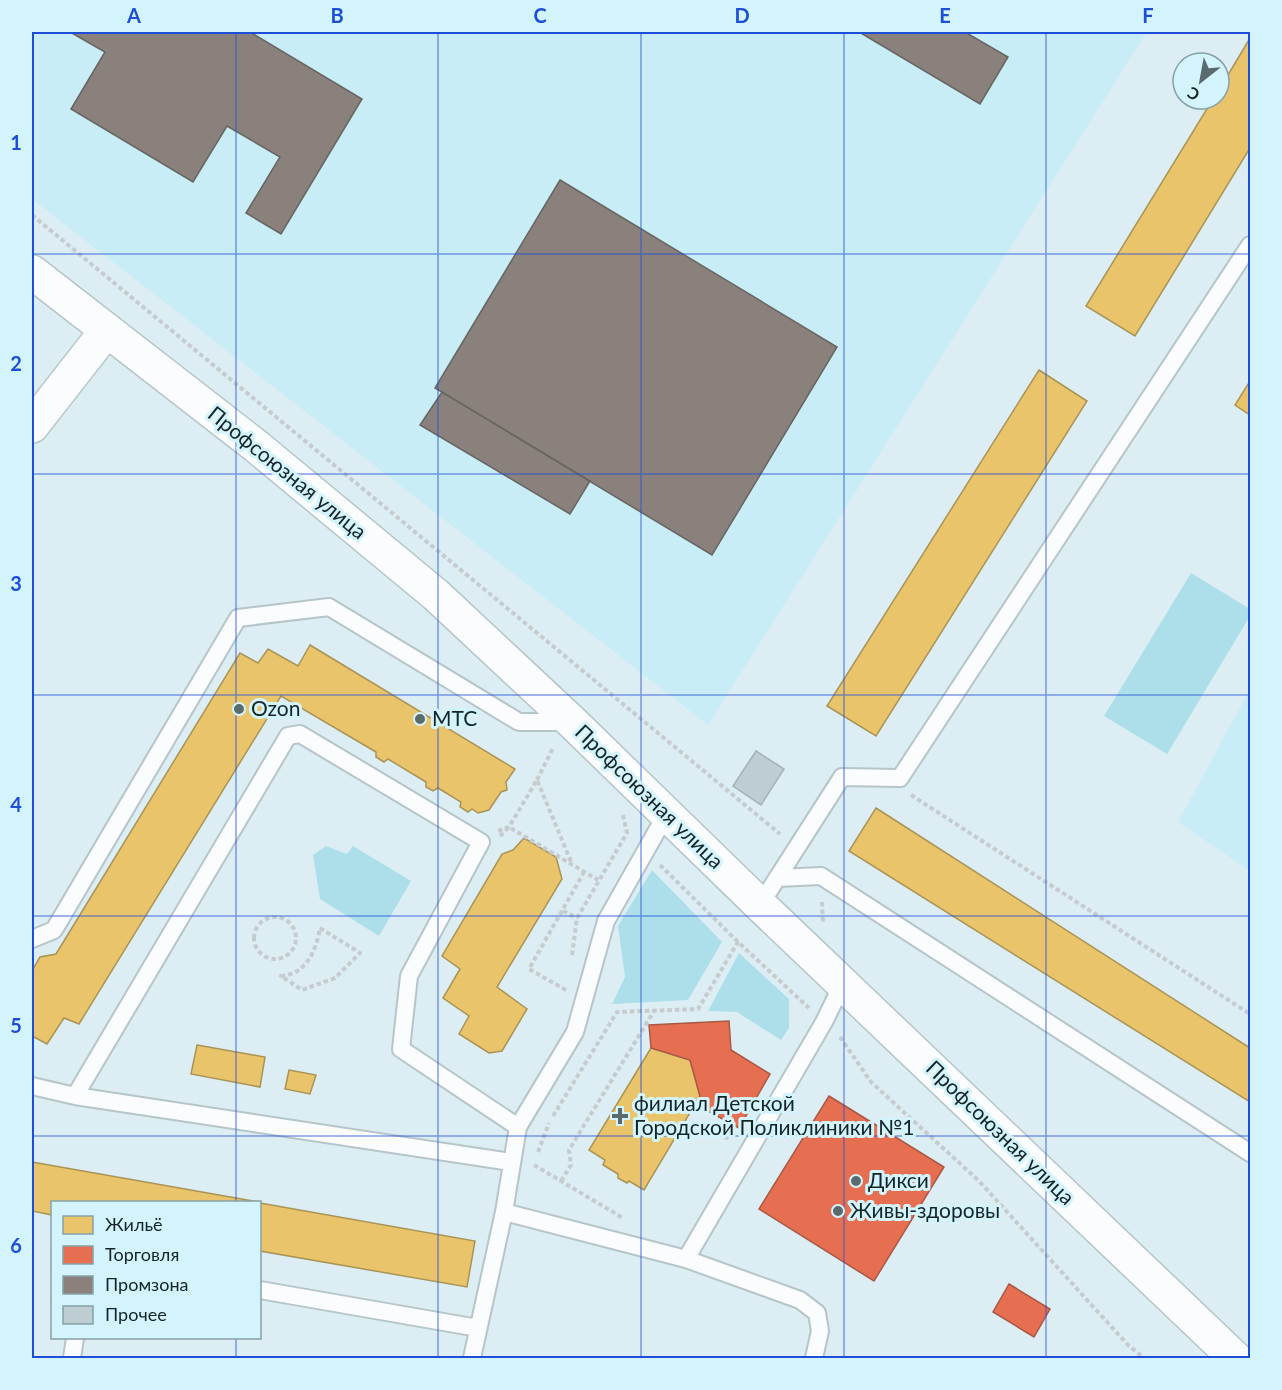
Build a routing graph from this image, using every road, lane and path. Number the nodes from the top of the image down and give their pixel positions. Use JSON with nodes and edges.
{"nodes":[{"id":1,"x":32,"y":215,"type":"edge"},
{"id":2,"x":1251,"y":245,"type":"edge"},
{"id":3,"x":32,"y":272,"type":"edge"},
{"id":4,"x":107,"y":330,"type":"junction"},
{"id":5,"x":32,"y":426,"type":"edge"},
{"id":6,"x":572,"y":722,"type":"junction"},
{"id":7,"x":553,"y":748,"type":"dead end"},
{"id":8,"x":900,"y":778,"type":"junction"},
{"id":9,"x":537,"y":780,"type":"junction"},
{"id":10,"x":667,"y":813,"type":"junction"},
{"id":11,"x":509,"y":827,"type":"junction"},
{"id":12,"x":627,"y":833,"type":"dead end"},
{"id":13,"x":488,"y":834,"type":"dead end"},
{"id":14,"x":492,"y":843,"type":"dead end"},
{"id":15,"x":796,"y":848,"type":"junction"},
{"id":16,"x":645,"y":851,"type":"junction"},
{"id":17,"x":572,"y":864,"type":"junction"},
{"id":18,"x":585,"y":872,"type":"junction"},
{"id":19,"x":821,"y":876,"type":"junction"},
{"id":20,"x":777,"y":878,"type":"junction"},
{"id":21,"x":598,"y":880,"type":"dead end"},
{"id":22,"x":760,"y":905,"type":"junction"},
{"id":23,"x":563,"y":910,"type":"junction"},
{"id":24,"x":320,"y":928,"type":"joint"},
{"id":25,"x":824,"y":932,"type":"dead end"},
{"id":26,"x":255,"y":936,"type":"joint"},
{"id":27,"x":32,"y":939,"type":"edge"},
{"id":28,"x":738,"y":942,"type":"junction"},
{"id":29,"x":571,"y":960,"type":"dead end"},
{"id":30,"x":568,"y":980,"type":"dead end"},
{"id":31,"x":843,"y":983,"type":"junction"},
{"id":32,"x":654,"y":1010,"type":"junction"},
{"id":33,"x":1251,"y":1014,"type":"edge"},
{"id":34,"x":824,"y":1022,"type":"junction"},
{"id":35,"x":32,"y":1086,"type":"edge"},
{"id":36,"x":75,"y":1096,"type":"junction"},
{"id":37,"x":518,"y":1127,"type":"junction"},
{"id":38,"x":712,"y":1128,"type":"dead end"},
{"id":39,"x":732,"y":1141,"type":"dead end"},
{"id":40,"x":1251,"y":1154,"type":"edge"},
{"id":41,"x":511,"y":1162,"type":"junction"},
{"id":42,"x":561,"y":1181,"type":"junction"},
{"id":43,"x":504,"y":1212,"type":"junction"},
{"id":44,"x":627,"y":1221,"type":"dead end"},
{"id":45,"x":686,"y":1259,"type":"junction"},
{"id":46,"x":261,"y":1290,"type":"edge"},
{"id":47,"x":478,"y":1328,"type":"junction"},
{"id":48,"x":75,"y":1339,"type":"edge"},
{"id":49,"x":72,"y":1359,"type":"edge"},
{"id":50,"x":472,"y":1359,"type":"edge"},
{"id":51,"x":814,"y":1359,"type":"edge"},
{"id":52,"x":1144,"y":1359,"type":"edge"},
{"id":53,"x":1235,"y":1359,"type":"edge"}],
"edges":[{"from":1,"to":15,"type":"path"},
{"from":2,"to":8,"type":"lane"},
{"from":3,"to":4,"type":"main road","name":"Профсоюзная улица"},
{"from":4,"to":5,"type":"main road"},
{"from":4,"to":6,"type":"main road","name":"Профсоюзная улица"},
{"from":6,"to":10,"type":"main road","name":"Профсоюзная улица"},
{"from":6,"to":27,"type":"lane"},
{"from":7,"to":9,"type":"path"},
{"from":8,"to":15,"type":"lane"},
{"from":8,"to":33,"type":"path"},
{"from":9,"to":11,"type":"path"},
{"from":9,"to":17,"type":"path"},
{"from":10,"to":16,"type":"lane"},
{"from":10,"to":22,"type":"main road","name":"Профсоюзная улица"},
{"from":11,"to":13,"type":"path"},
{"from":11,"to":14,"type":"path"},
{"from":11,"to":17,"type":"path"},
{"from":12,"to":16,"type":"path"},
{"from":15,"to":20,"type":"lane"},
{"from":16,"to":28,"type":"path"},
{"from":16,"to":37,"type":"lane"},
{"from":17,"to":18,"type":"path"},
{"from":18,"to":21,"type":"path"},
{"from":18,"to":23,"type":"path"},
{"from":19,"to":20,"type":"lane"},
{"from":19,"to":25,"type":"path"},
{"from":19,"to":40,"type":"lane"},
{"from":20,"to":22,"type":"lane"},
{"from":22,"to":31,"type":"main road","name":"Профсоюзная улица"},
{"from":23,"to":29,"type":"path"},
{"from":23,"to":30,"type":"path"},
{"from":24,"to":24,"type":"path"},
{"from":26,"to":26,"type":"path"},
{"from":28,"to":32,"type":"path"},
{"from":28,"to":34,"type":"path"},
{"from":31,"to":34,"type":"lane"},
{"from":31,"to":53,"type":"main road","name":"Профсоюзная улица"},
{"from":32,"to":42,"type":"path"},
{"from":32,"to":42,"type":"path"},
{"from":34,"to":45,"type":"lane"},
{"from":34,"to":52,"type":"path"},
{"from":35,"to":36,"type":"lane"},
{"from":36,"to":37,"type":"lane"},
{"from":36,"to":41,"type":"lane"},
{"from":37,"to":41,"type":"lane"},
{"from":38,"to":39,"type":"path"},
{"from":41,"to":43,"type":"lane"},
{"from":42,"to":44,"type":"path"},
{"from":43,"to":45,"type":"lane"},
{"from":43,"to":47,"type":"lane"},
{"from":45,"to":51,"type":"lane"},
{"from":46,"to":47,"type":"lane"},
{"from":47,"to":50,"type":"lane"},
{"from":48,"to":49,"type":"lane"}]}
